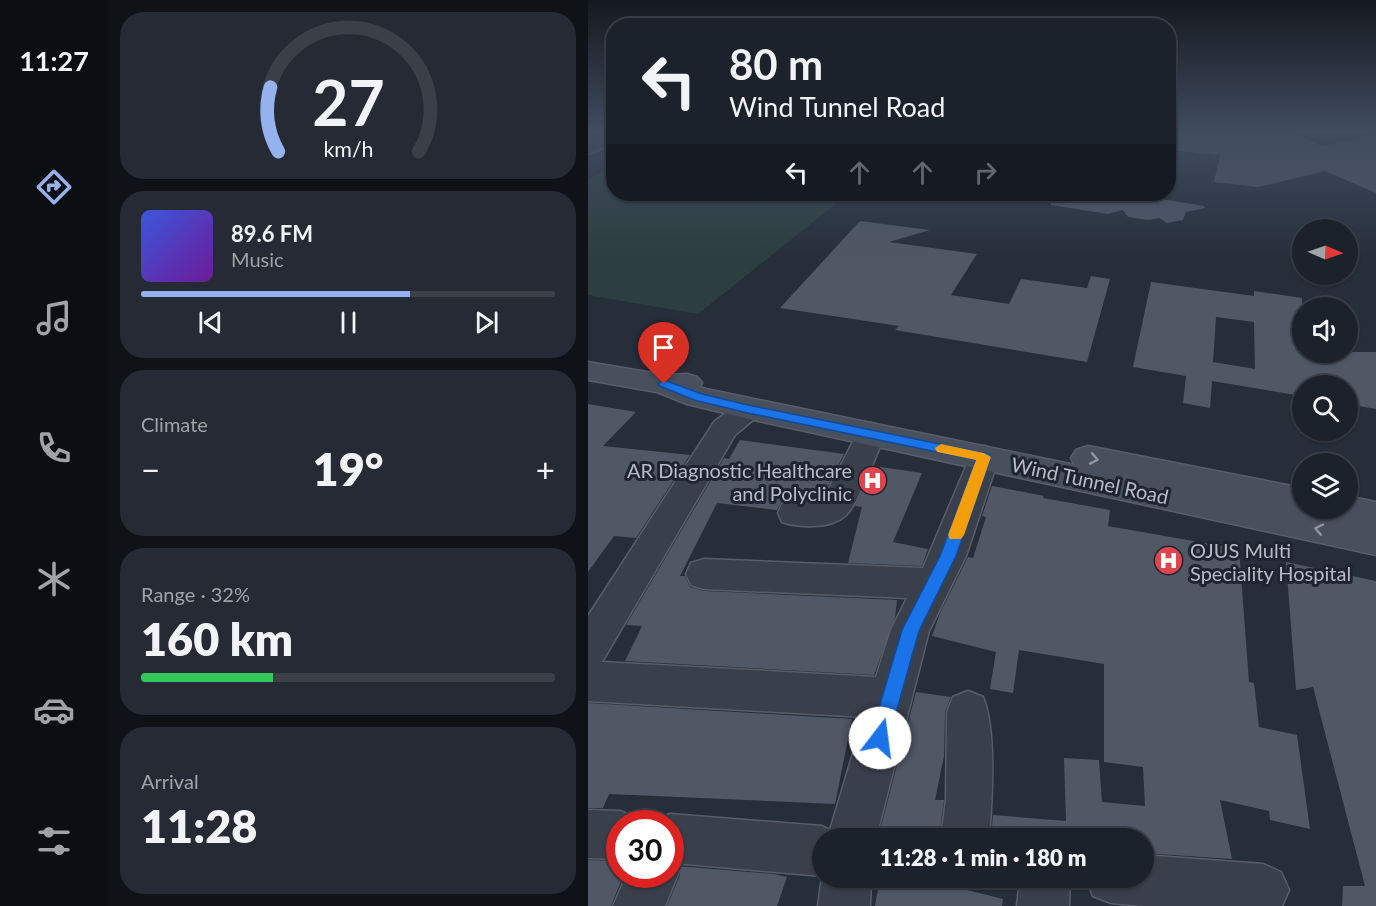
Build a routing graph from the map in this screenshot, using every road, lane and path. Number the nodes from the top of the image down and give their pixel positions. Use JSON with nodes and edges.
{"nodes":[{"id":1,"x":588,"y":371,"type":"edge"},
{"id":2,"x":664,"y":384,"type":"junction"},
{"id":3,"x":748,"y":409,"type":"junction"},
{"id":4,"x":871,"y":433,"type":"junction"},
{"id":5,"x":984,"y":457,"type":"junction"},
{"id":6,"x":1292,"y":499,"type":"edge"},
{"id":7,"x":1358,"y":512,"type":"edge"},
{"id":8,"x":794,"y":513,"type":"dead end"},
{"id":9,"x":1376,"y":516,"type":"edge"},
{"id":10,"x":1376,"y":540,"type":"edge"},
{"id":11,"x":704,"y":574,"type":"dead end"},
{"id":12,"x":932,"y":584,"type":"junction"},
{"id":13,"x":588,"y":650,"type":"edge"},
{"id":14,"x":588,"y":681,"type":"edge"},
{"id":15,"x":890,"y":698,"type":"junction"},
{"id":16,"x":968,"y":712,"type":"dead end"},
{"id":17,"x":855,"y":828,"type":"edge"},
{"id":18,"x":966,"y":828,"type":"edge"},
{"id":19,"x":588,"y":834,"type":"edge"},
{"id":20,"x":606,"y":835,"type":"edge"},
{"id":21,"x":684,"y":839,"type":"edge"},
{"id":22,"x":812,"y":850,"type":"edge"},
{"id":23,"x":1154,"y":881,"type":"edge"},
{"id":24,"x":647,"y":888,"type":"edge"},
{"id":25,"x":845,"y":888,"type":"edge"},
{"id":26,"x":1044,"y":888,"type":"edge"},
{"id":27,"x":1263,"y":890,"type":"dead end"},
{"id":28,"x":639,"y":906,"type":"edge"},
{"id":29,"x":844,"y":906,"type":"edge"},
{"id":30,"x":1043,"y":906,"type":"edge"}],
"edges":[{"from":1,"to":2,"type":"street","name":"Wind Tunnel Road"},
{"from":2,"to":3,"type":"street","name":"Wind Tunnel Road"},
{"from":2,"to":6,"type":"street","name":"Wind Tunnel Road","one_way":true},
{"from":3,"to":4,"type":"street","name":"Wind Tunnel Road"},
{"from":3,"to":13,"type":"street"},
{"from":4,"to":5,"type":"street","name":"Wind Tunnel Road"},
{"from":4,"to":8,"type":"street"},
{"from":10,"to":5,"type":"street","name":"Wind Tunnel Road","one_way":true},
{"from":5,"to":12,"type":"street"},
{"from":7,"to":9,"type":"street"},
{"from":11,"to":12,"type":"street"},
{"from":12,"to":15,"type":"street"},
{"from":14,"to":15,"type":"street"},
{"from":15,"to":17,"type":"street"},
{"from":16,"to":18,"type":"street"},
{"from":19,"to":20,"type":"street"},
{"from":21,"to":22,"type":"street"},
{"from":23,"to":27,"type":"street"},
{"from":24,"to":28,"type":"street"},
{"from":25,"to":29,"type":"street"},
{"from":26,"to":30,"type":"street"}]}
